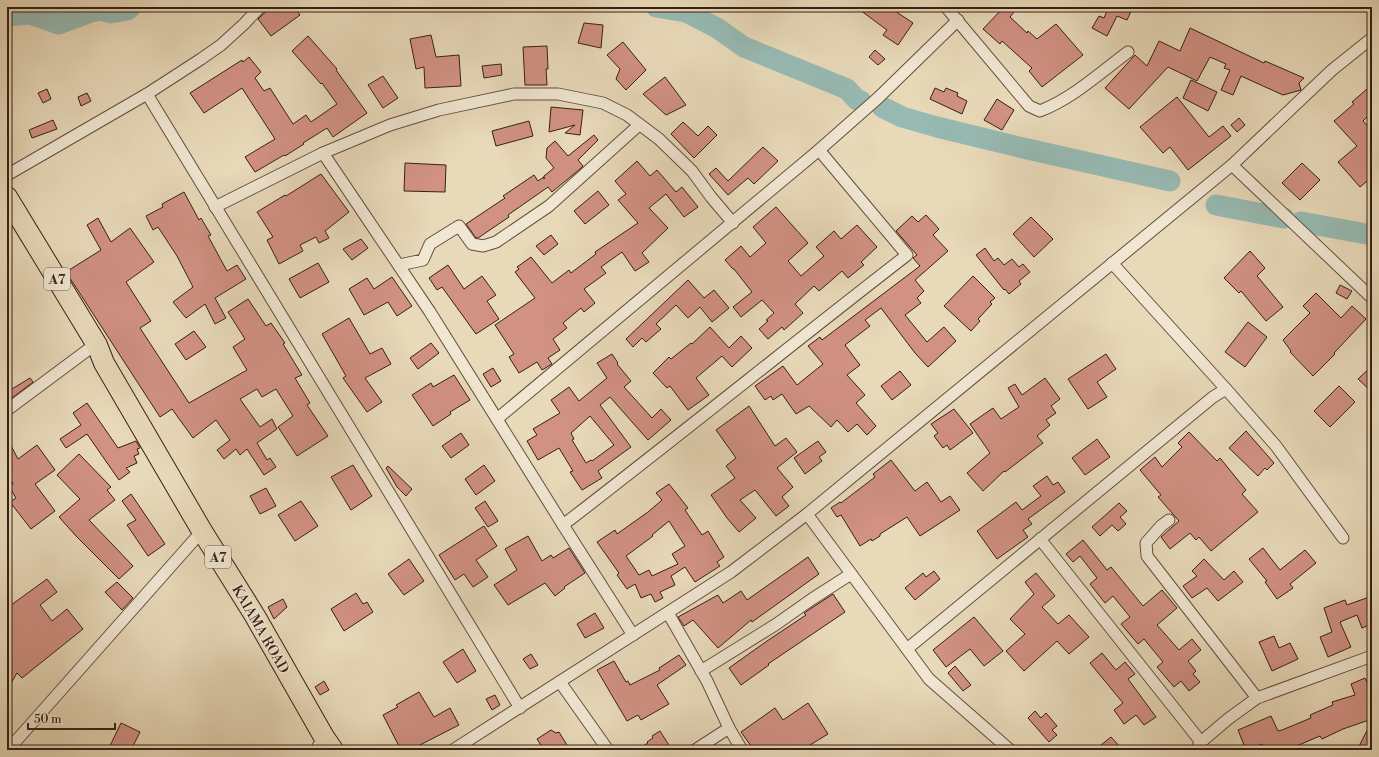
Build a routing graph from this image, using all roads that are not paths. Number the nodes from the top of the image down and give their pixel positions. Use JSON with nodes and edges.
{"nodes":[{"id":1,"x":260,"y":7,"type":"edge"},
{"id":2,"x":946,"y":7,"type":"edge"},
{"id":3,"x":958,"y":20,"type":"junction"},
{"id":4,"x":1372,"y":38,"type":"edge"},
{"id":5,"x":1128,"y":52,"type":"dead end"},
{"id":6,"x":147,"y":94,"type":"junction"},
{"id":7,"x":639,"y":124,"type":"junction"},
{"id":8,"x":819,"y":150,"type":"junction"},
{"id":9,"x":323,"y":153,"type":"junction"},
{"id":10,"x":1232,"y":165,"type":"junction"},
{"id":11,"x":7,"y":175,"type":"edge"},
{"id":12,"x":7,"y":197,"type":"edge"},
{"id":13,"x":215,"y":207,"type":"junction"},
{"id":14,"x":7,"y":215,"type":"edge"},
{"id":15,"x":733,"y":223,"type":"junction"},
{"id":16,"x":1112,"y":263,"type":"junction"},
{"id":17,"x":399,"y":265,"type":"junction"},
{"id":18,"x":1372,"y":298,"type":"edge"},
{"id":19,"x":89,"y":349,"type":"junction"},
{"id":20,"x":104,"y":363,"type":"junction"},
{"id":21,"x":1226,"y":388,"type":"junction"},
{"id":22,"x":7,"y":410,"type":"edge"},
{"id":23,"x":497,"y":419,"type":"junction"},
{"id":24,"x":807,"y":514,"type":"junction"},
{"id":25,"x":1169,"y":520,"type":"dead end"},
{"id":26,"x":563,"y":525,"type":"junction"},
{"id":27,"x":202,"y":531,"type":"junction"},
{"id":28,"x":1343,"y":538,"type":"dead end"},
{"id":29,"x":1040,"y":539,"type":"junction"},
{"id":30,"x":851,"y":574,"type":"junction"},
{"id":31,"x":668,"y":613,"type":"junction"},
{"id":32,"x":633,"y":635,"type":"junction"},
{"id":33,"x":907,"y":649,"type":"junction"},
{"id":34,"x":1372,"y":656,"type":"edge"},
{"id":35,"x":702,"y":671,"type":"junction"},
{"id":36,"x":560,"y":682,"type":"junction"},
{"id":37,"x":1257,"y":698,"type":"junction"},
{"id":38,"x":520,"y":708,"type":"junction"},
{"id":39,"x":729,"y":728,"type":"junction"},
{"id":40,"x":324,"y":746,"type":"edge"},
{"id":41,"x":1198,"y":746,"type":"edge"},
{"id":42,"x":8,"y":750,"type":"edge"},
{"id":43,"x":453,"y":750,"type":"edge"},
{"id":44,"x":608,"y":750,"type":"edge"},
{"id":45,"x":694,"y":750,"type":"edge"},
{"id":46,"x":742,"y":750,"type":"edge"},
{"id":47,"x":1010,"y":750,"type":"edge"}],
"edges":[{"from":1,"to":6,"type":"street"},
{"from":2,"to":3,"type":"street"},
{"from":3,"to":5,"type":"street"},
{"from":3,"to":8,"type":"street"},
{"from":4,"to":10,"type":"street"},
{"from":6,"to":11,"type":"street"},
{"from":6,"to":13,"type":"street"},
{"from":7,"to":9,"type":"street"},
{"from":7,"to":15,"type":"street"},
{"from":7,"to":17,"type":"street"},
{"from":8,"to":15,"type":"street"},
{"from":8,"to":26,"type":"street"},
{"from":9,"to":13,"type":"street"},
{"from":9,"to":17,"type":"street"},
{"from":10,"to":16,"type":"street"},
{"from":10,"to":18,"type":"street"},
{"from":12,"to":20,"type":"highway","name":"KAIAMA ROAD","number":"A7"},
{"from":13,"to":38,"type":"street"},
{"from":14,"to":19,"type":"highway","name":"KAIAMA ROAD","number":"A7"},
{"from":15,"to":23,"type":"street"},
{"from":16,"to":21,"type":"street"},
{"from":16,"to":24,"type":"street"},
{"from":17,"to":23,"type":"street"},
{"from":19,"to":20,"type":"highway","name":"KAIAMA ROAD","number":"A7"},
{"from":19,"to":22,"type":"street"},
{"from":20,"to":27,"type":"highway","name":"KAIAMA ROAD","number":"A7"},
{"from":21,"to":28,"type":"street"},
{"from":21,"to":29,"type":"street"},
{"from":23,"to":26,"type":"street"},
{"from":24,"to":30,"type":"street"},
{"from":24,"to":31,"type":"street"},
{"from":25,"to":37,"type":"street"},
{"from":26,"to":32,"type":"street"},
{"from":27,"to":40,"type":"highway","name":"KAIAMA ROAD","number":"A7"},
{"from":27,"to":42,"type":"street"},
{"from":29,"to":33,"type":"street"},
{"from":29,"to":41,"type":"street"},
{"from":30,"to":33,"type":"street"},
{"from":30,"to":35,"type":"street"},
{"from":31,"to":32,"type":"street"},
{"from":31,"to":35,"type":"street"},
{"from":32,"to":36,"type":"street"},
{"from":33,"to":47,"type":"street"},
{"from":34,"to":37,"type":"street"},
{"from":35,"to":39,"type":"street"},
{"from":36,"to":38,"type":"street"},
{"from":36,"to":44,"type":"street"},
{"from":37,"to":41,"type":"street"},
{"from":38,"to":43,"type":"street"},
{"from":39,"to":45,"type":"street"},
{"from":39,"to":46,"type":"street"}]}
